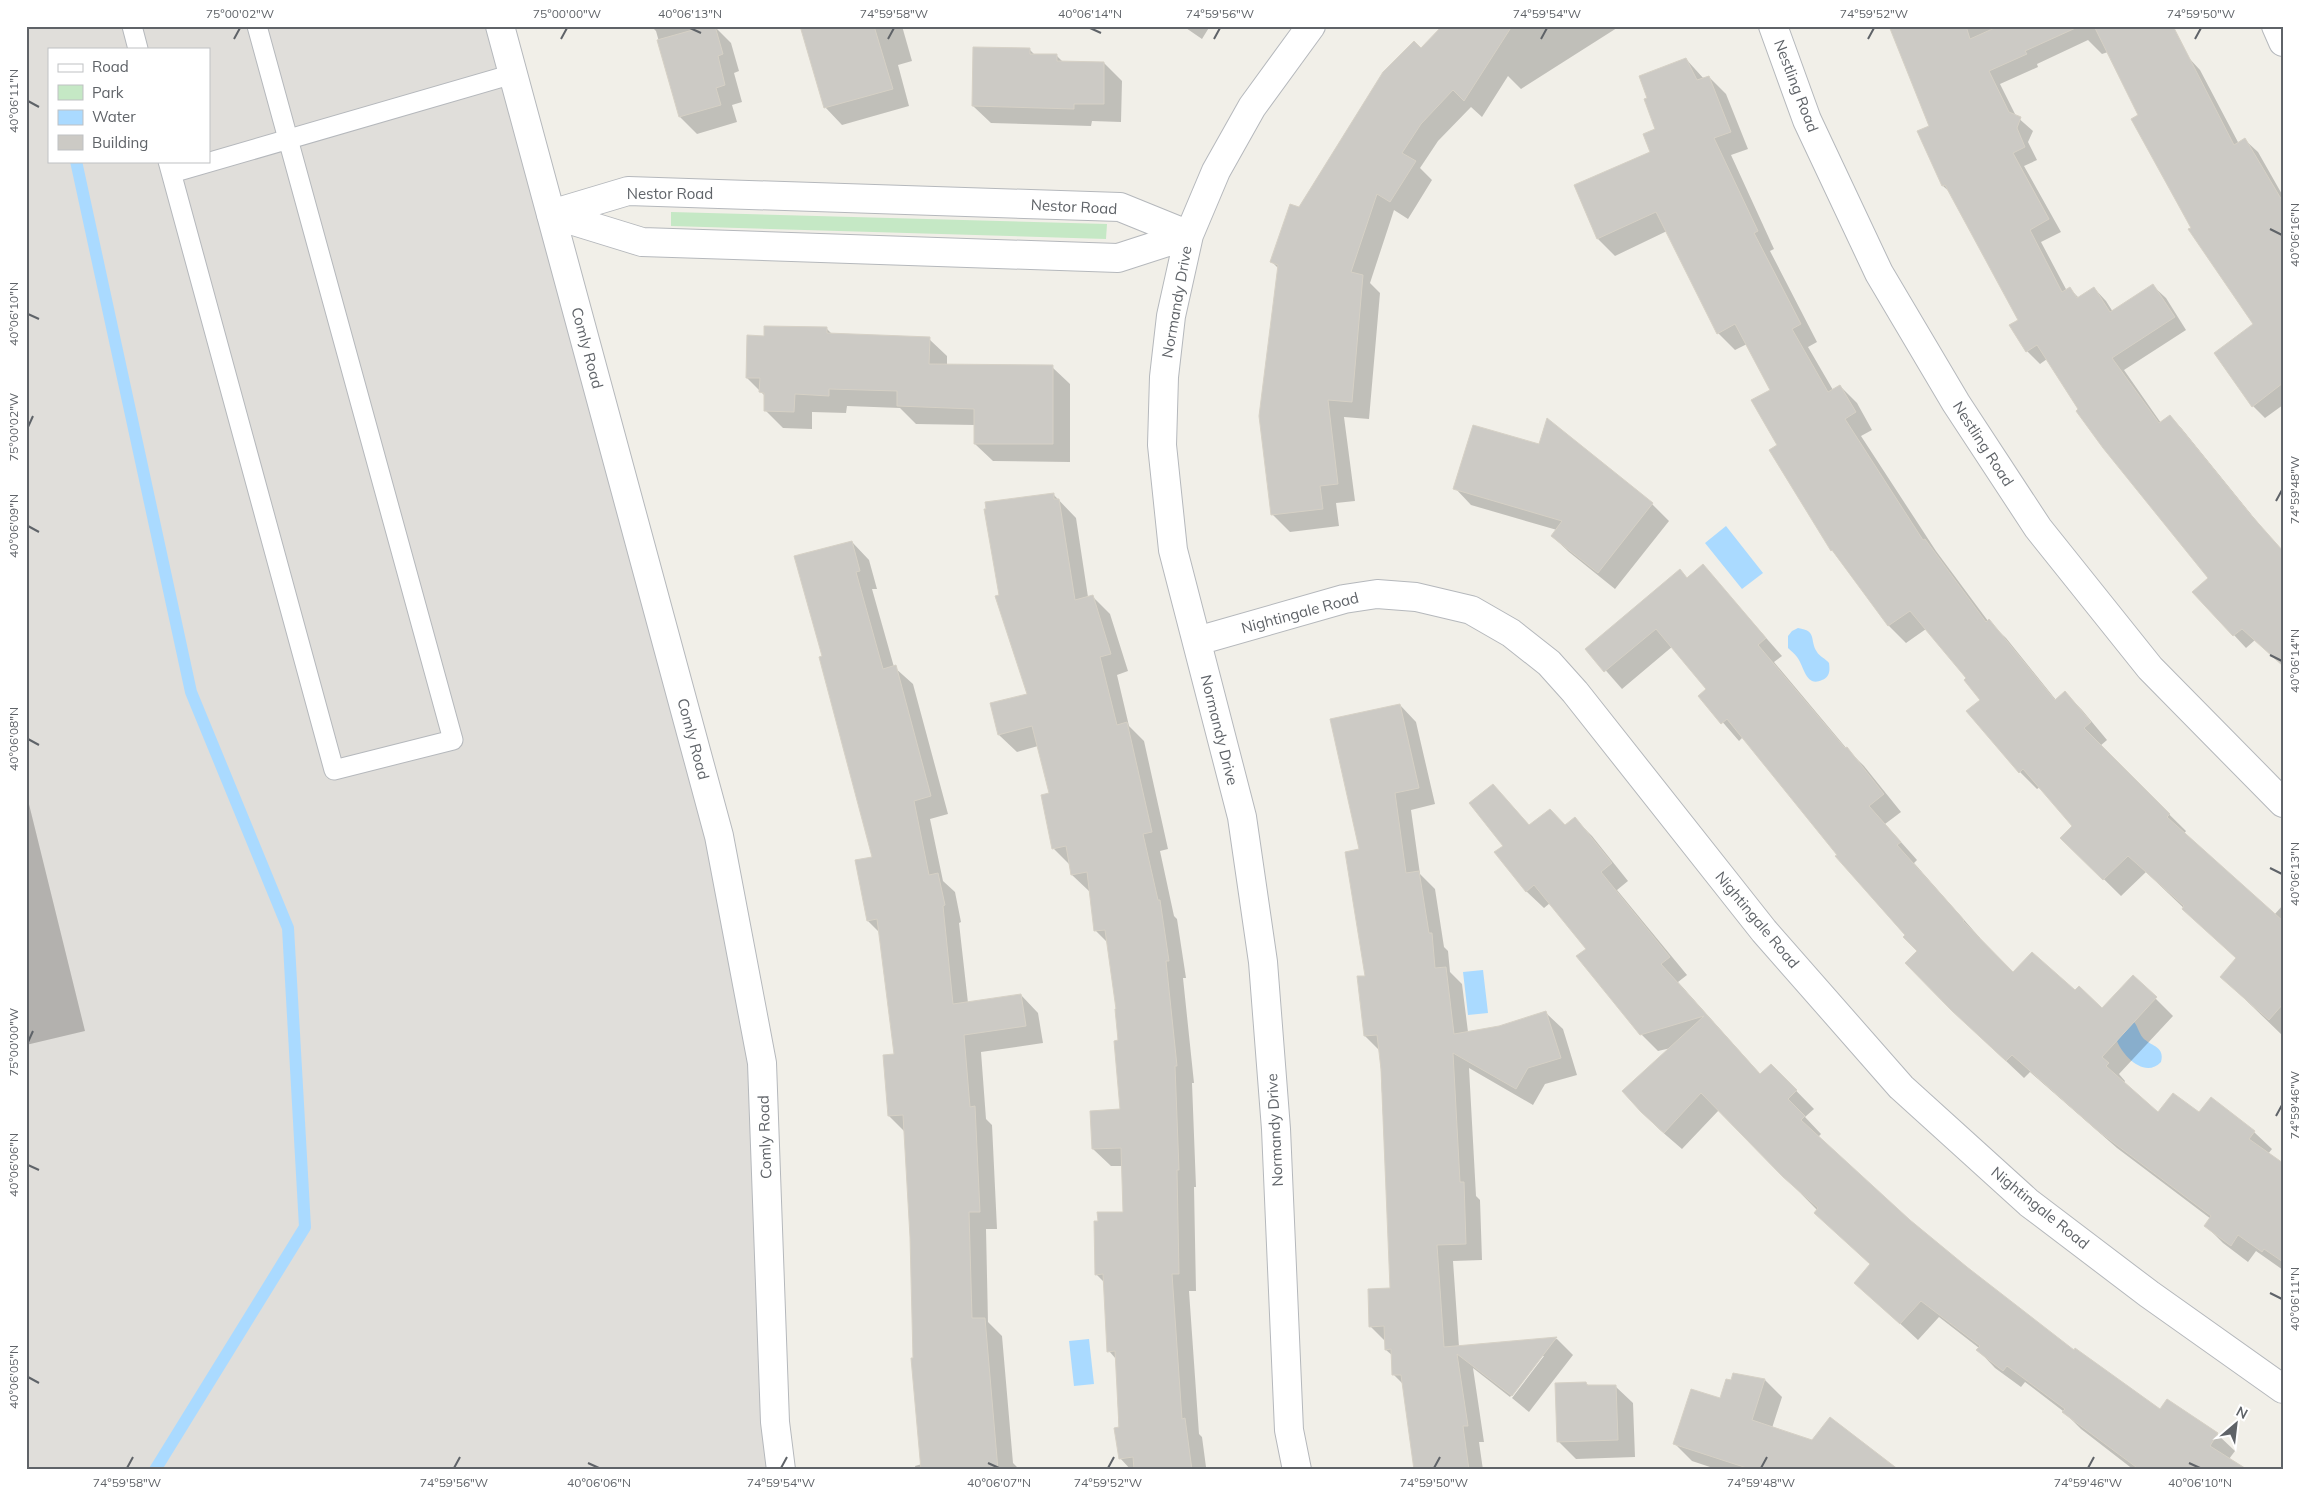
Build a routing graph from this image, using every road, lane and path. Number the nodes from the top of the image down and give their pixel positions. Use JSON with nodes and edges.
{"nodes":[{"id":1,"x":132,"y":26,"type":"edge"},
{"id":2,"x":257,"y":26,"type":"edge"},
{"id":3,"x":500,"y":26,"type":"edge"},
{"id":4,"x":1311,"y":26,"type":"edge"},
{"id":5,"x":1773,"y":26,"type":"edge"},
{"id":6,"x":2276,"y":26,"type":"edge"},
{"id":7,"x":2283,"y":42,"type":"edge"},
{"id":8,"x":138,"y":48,"type":"edge"},
{"id":9,"x":513,"y":74,"type":"junction"},
{"id":10,"x":288,"y":140,"type":"junction"},
{"id":11,"x":210,"y":158,"type":"edge"},
{"id":12,"x":192,"y":162,"type":"edge"},
{"id":13,"x":170,"y":167,"type":"edge"},
{"id":14,"x":551,"y":214,"type":"junction"},
{"id":15,"x":1189,"y":235,"type":"junction"},
{"id":16,"x":1196,"y":641,"type":"junction"},
{"id":17,"x":2283,"y":803,"type":"edge"},
{"id":18,"x":2283,"y":1389,"type":"edge"},
{"id":19,"x":781,"y":1470,"type":"edge"},
{"id":20,"x":1297,"y":1470,"type":"edge"}],
"edges":[{"from":1,"to":8,"type":"lane"},
{"from":2,"to":10,"type":"lane"},
{"from":3,"to":9,"type":"street","name":"Comly Road"},
{"from":4,"to":15,"type":"street","name":"Normandy Drive"},
{"from":5,"to":17,"type":"street","name":"Nestling Road"},
{"from":6,"to":7,"type":"street"},
{"from":9,"to":10,"type":"lane"},
{"from":9,"to":14,"type":"street","name":"Comly Road"},
{"from":10,"to":11,"type":"lane"},
{"from":10,"to":13,"type":"lane"},
{"from":12,"to":13,"type":"lane"},
{"from":14,"to":15,"type":"street"},
{"from":14,"to":15,"type":"street","name":"Nestor Road"},
{"from":14,"to":19,"type":"street","name":"Comly Road"},
{"from":15,"to":16,"type":"street","name":"Normandy Drive"},
{"from":16,"to":18,"type":"street","name":"Nightingale Road"},
{"from":16,"to":20,"type":"street","name":"Normandy Drive"}]}
